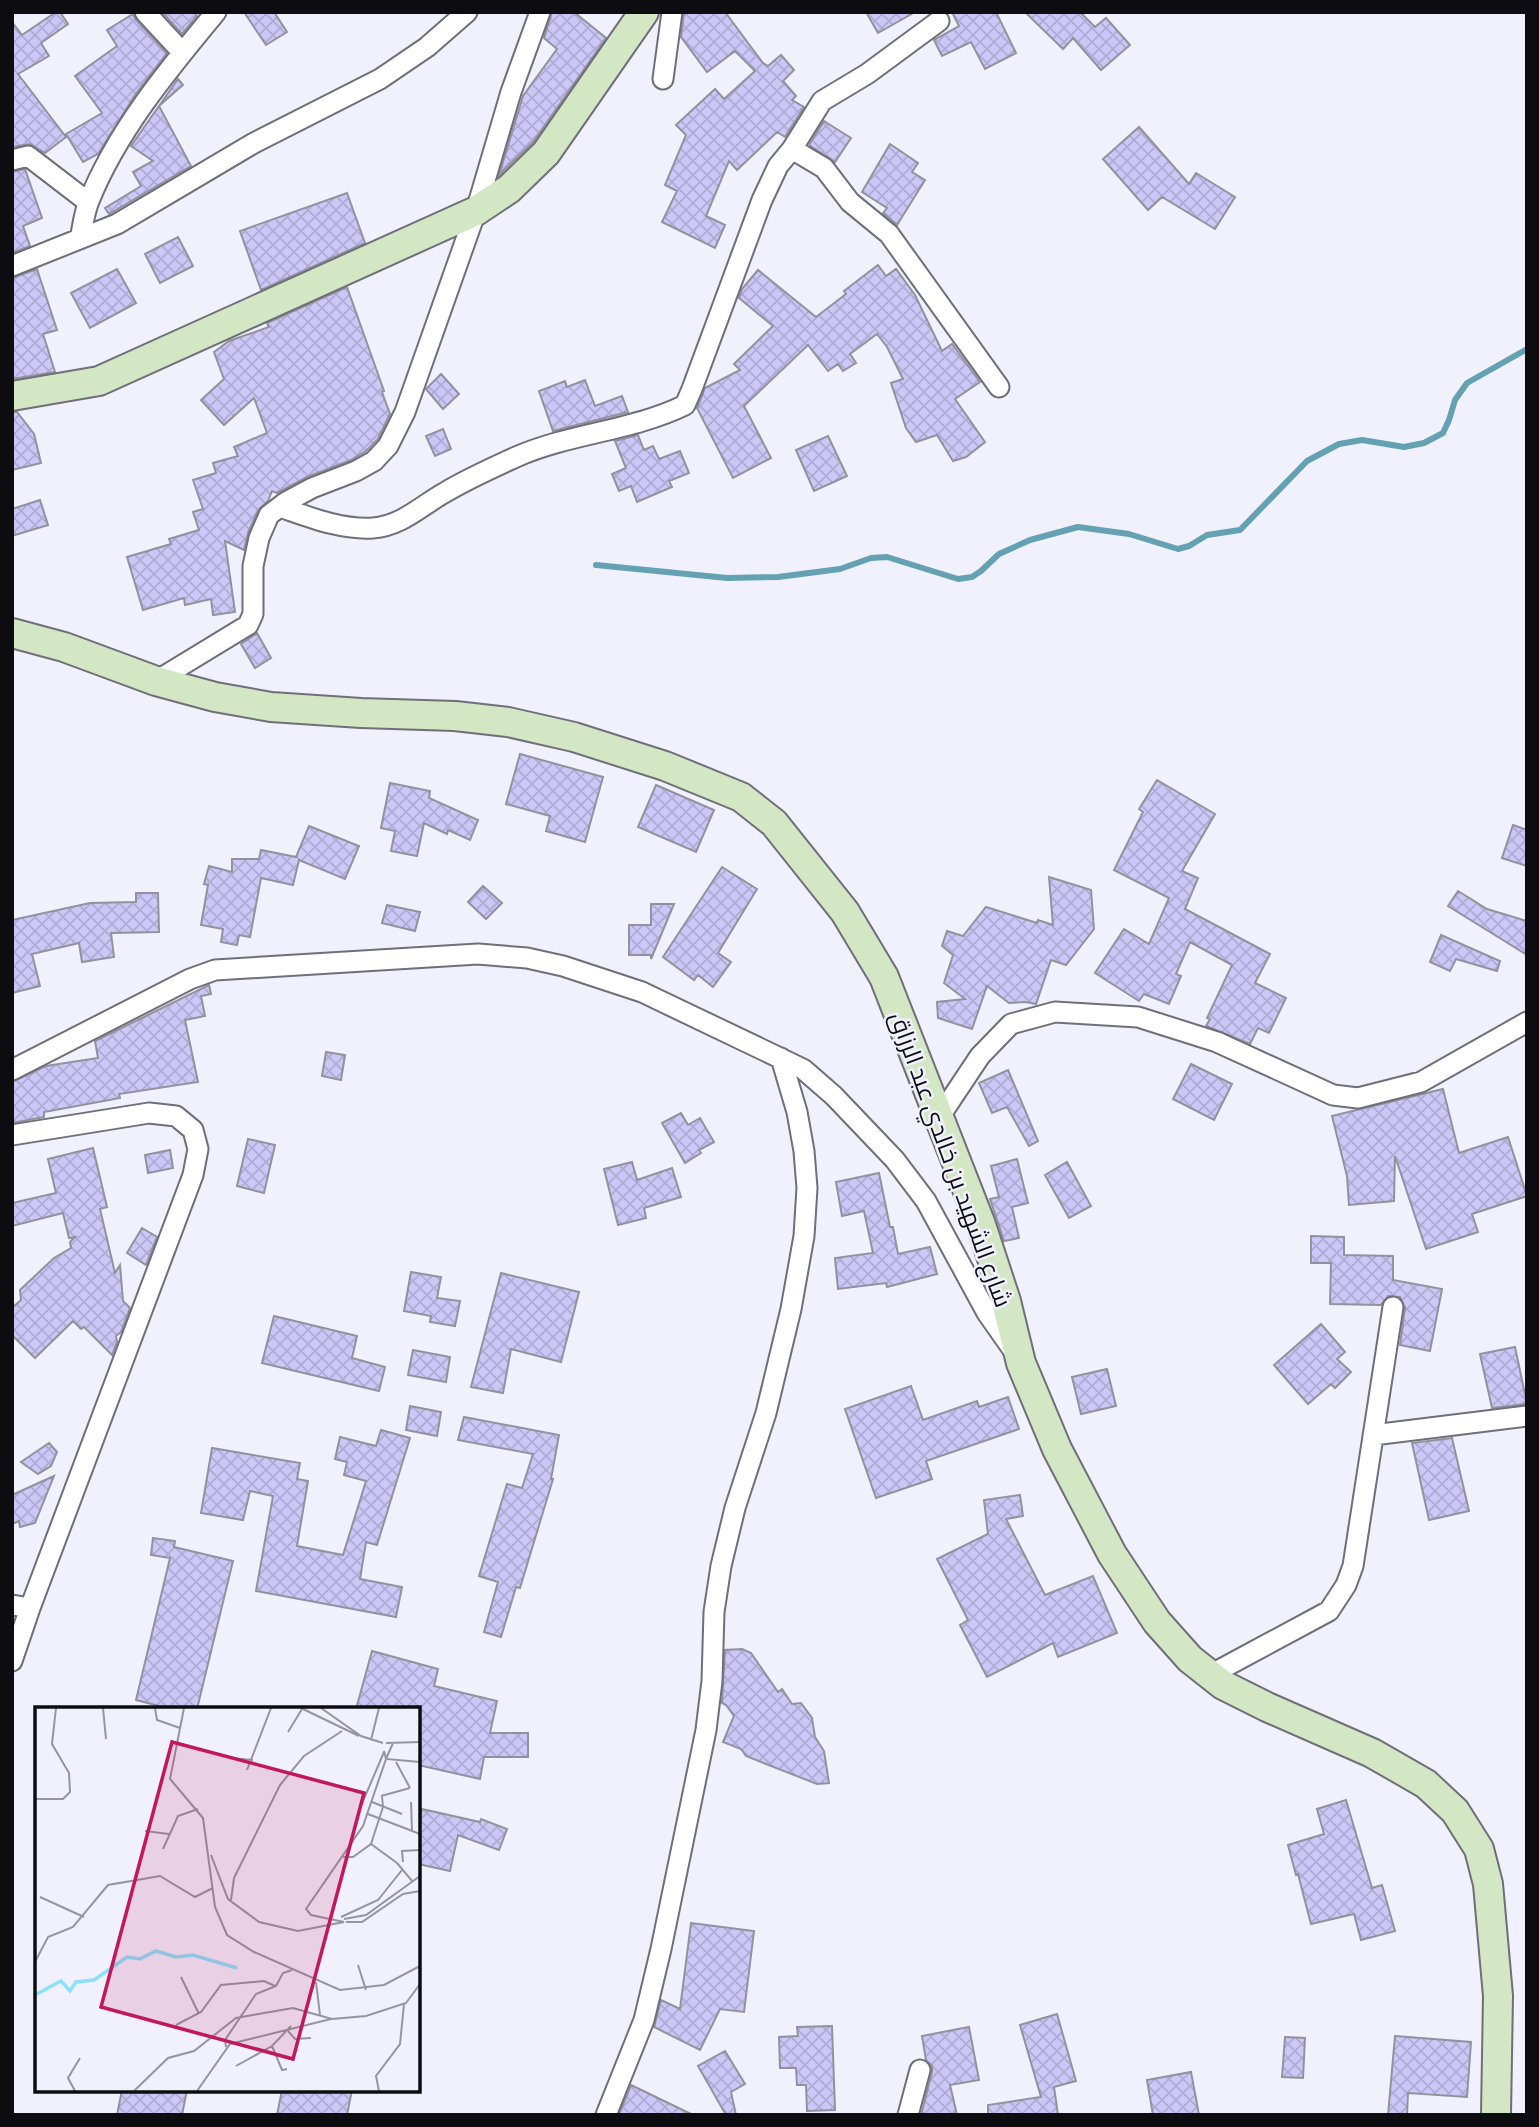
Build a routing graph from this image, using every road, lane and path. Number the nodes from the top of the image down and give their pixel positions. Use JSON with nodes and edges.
{"nodes":[{"id":1,"x":145,"y":12,"type":"edge"},
{"id":2,"x":216,"y":12,"type":"edge"},
{"id":3,"x":467,"y":12,"type":"edge"},
{"id":4,"x":540,"y":12,"type":"edge"},
{"id":5,"x":644,"y":12,"type":"edge"},
{"id":6,"x":672,"y":12,"type":"edge"},
{"id":7,"x":939,"y":21,"type":"dead end"},
{"id":8,"x":182,"y":52,"type":"junction"},
{"id":9,"x":663,"y":79,"type":"dead end"},
{"id":10,"x":792,"y":149,"type":"junction"},
{"id":11,"x":12,"y":160,"type":"edge"},
{"id":12,"x":88,"y":202,"type":"junction"},
{"id":13,"x":476,"y":211,"type":"junction"},
{"id":14,"x":80,"y":239,"type":"junction"},
{"id":15,"x":12,"y":266,"type":"edge"},
{"id":16,"x":999,"y":387,"type":"dead end"},
{"id":17,"x":12,"y":396,"type":"edge"},
{"id":18,"x":280,"y":507,"type":"junction"},
{"id":19,"x":12,"y":633,"type":"edge"},
{"id":20,"x":156,"y":681,"type":"junction"},
{"id":21,"x":1527,"y":1022,"type":"edge"},
{"id":22,"x":781,"y":1058,"type":"junction"},
{"id":23,"x":12,"y":1070,"type":"edge"},
{"id":24,"x":940,"y":1116,"type":"junction"},
{"id":25,"x":12,"y":1135,"type":"edge"},
{"id":26,"x":1393,"y":1307,"type":"dead end"},
{"id":27,"x":1021,"y":1363,"type":"junction"},
{"id":28,"x":1527,"y":1416,"type":"edge"},
{"id":29,"x":1373,"y":1435,"type":"junction"},
{"id":30,"x":21,"y":1606,"type":"edge"},
{"id":31,"x":12,"y":1661,"type":"edge"},
{"id":32,"x":1210,"y":1675,"type":"junction"},
{"id":33,"x":919,"y":2070,"type":"dead end"},
{"id":34,"x":606,"y":2115,"type":"edge"},
{"id":35,"x":908,"y":2115,"type":"edge"},
{"id":36,"x":1496,"y":2115,"type":"edge"}],
"edges":[{"from":1,"to":8,"type":"street"},
{"from":2,"to":8,"type":"street"},
{"from":3,"to":14,"type":"street"},
{"from":4,"to":13,"type":"street"},
{"from":5,"to":13,"type":"main road"},
{"from":6,"to":9,"type":"street"},
{"from":7,"to":10,"type":"street"},
{"from":8,"to":12,"type":"street"},
{"from":10,"to":16,"type":"street"},
{"from":10,"to":18,"type":"street"},
{"from":11,"to":12,"type":"street"},
{"from":12,"to":14,"type":"street"},
{"from":13,"to":17,"type":"main road"},
{"from":13,"to":18,"type":"street"},
{"from":14,"to":15,"type":"street"},
{"from":18,"to":20,"type":"street"},
{"from":19,"to":20,"type":"main road","name":"شارع الشهيد بن خالدي عبد الرزاق"},
{"from":20,"to":24,"type":"main road","name":"شارع الشهيد بن خالدي عبد الرزاق"},
{"from":21,"to":24,"type":"street"},
{"from":22,"to":23,"type":"street"},
{"from":22,"to":27,"type":"street"},
{"from":22,"to":34,"type":"street"},
{"from":24,"to":27,"type":"main road","name":"شارع الشهيد بن خالدي عبد الرزاق"},
{"from":25,"to":30,"type":"street"},
{"from":26,"to":29,"type":"street"},
{"from":27,"to":32,"type":"main road","name":"شارع الشهيد بن خالدي عبد الرزاق"},
{"from":28,"to":29,"type":"street"},
{"from":29,"to":32,"type":"street"},
{"from":30,"to":31,"type":"street"},
{"from":32,"to":36,"type":"main road","name":"شارع الشهيد بن خالدي عبد الرزاق"},
{"from":33,"to":35,"type":"street"}]}
